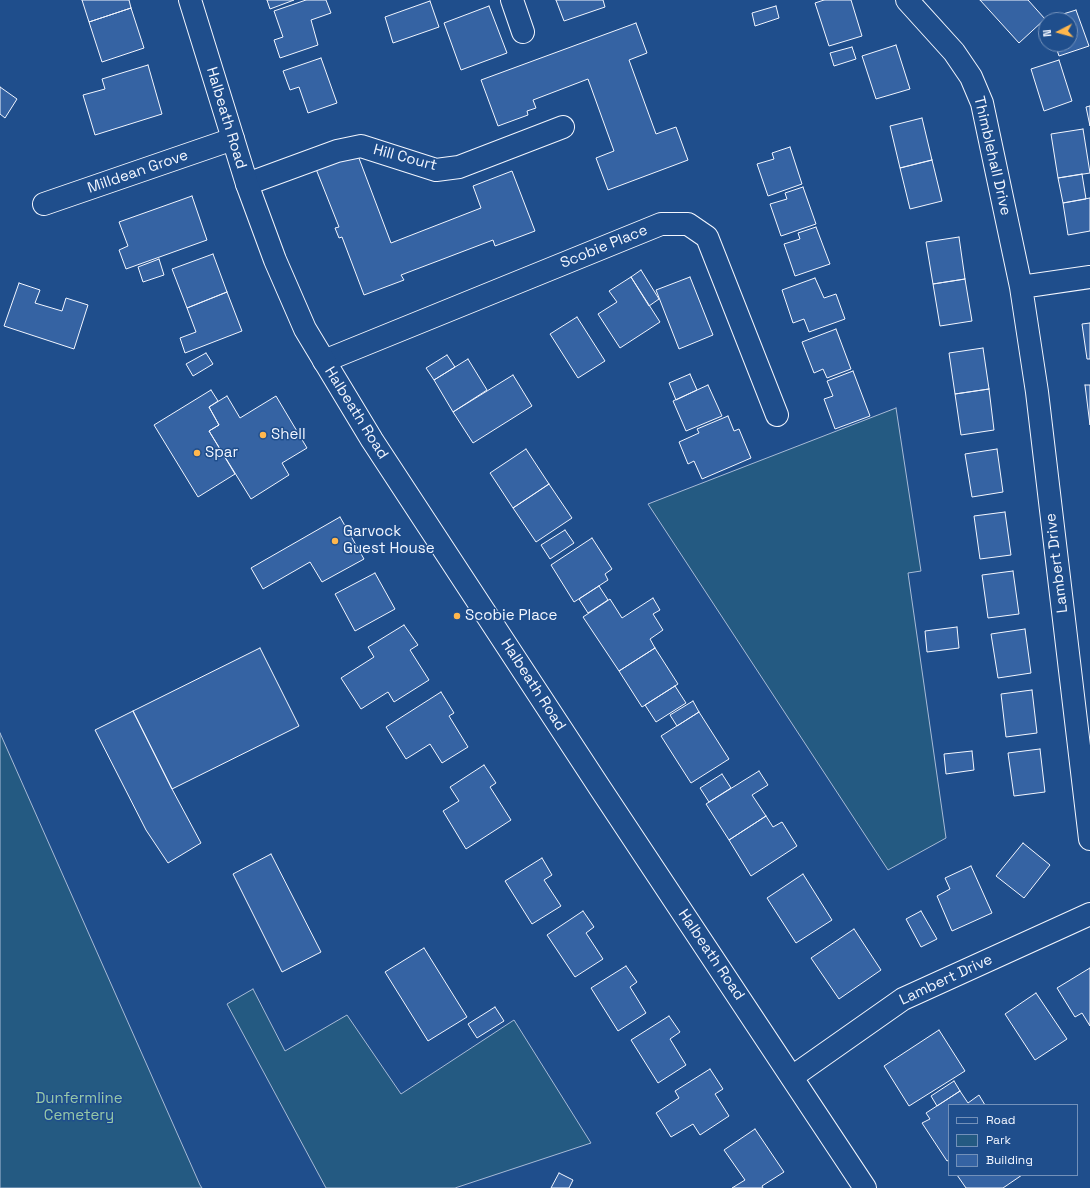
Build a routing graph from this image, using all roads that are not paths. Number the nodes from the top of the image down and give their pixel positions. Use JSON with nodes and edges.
{"nodes":[{"id":1,"x":190,"y":0,"type":"edge"},
{"id":2,"x":512,"y":0,"type":"edge"},
{"id":3,"x":907,"y":0,"type":"edge"},
{"id":4,"x":523,"y":32,"type":"dead end"},
{"id":5,"x":563,"y":127,"type":"dead end"},
{"id":6,"x":233,"y":139,"type":"junction"},
{"id":7,"x":247,"y":184,"type":"junction"},
{"id":8,"x":44,"y":204,"type":"dead end"},
{"id":9,"x":1090,"y":277,"type":"edge"},
{"id":10,"x":1021,"y":287,"type":"junction"},
{"id":11,"x":324,"y":361,"type":"junction"},
{"id":12,"x":777,"y":415,"type":"dead end"},
{"id":13,"x":1090,"y":839,"type":"edge"},
{"id":14,"x":1090,"y":914,"type":"edge"},
{"id":15,"x":792,"y":1077,"type":"junction"},
{"id":16,"x":865,"y":1188,"type":"edge"}],
"edges":[{"from":1,"to":6,"type":"street","name":"Halbeath Road"},
{"from":2,"to":4,"type":"street"},
{"from":3,"to":10,"type":"street","name":"Thimblehall Drive"},
{"from":5,"to":7,"type":"street","name":"Hill Court"},
{"from":6,"to":7,"type":"street","name":"Halbeath Road"},
{"from":6,"to":8,"type":"street","name":"Milldean Grove"},
{"from":7,"to":11,"type":"street","name":"Halbeath Road"},
{"from":9,"to":10,"type":"street"},
{"from":10,"to":13,"type":"street","name":"Lambert Drive"},
{"from":11,"to":12,"type":"street","name":"Scobie Place"},
{"from":11,"to":15,"type":"street","name":"Halbeath Road"},
{"from":14,"to":15,"type":"street","name":"Lambert Drive"},
{"from":15,"to":16,"type":"street","name":"Halbeath Road"}]}
